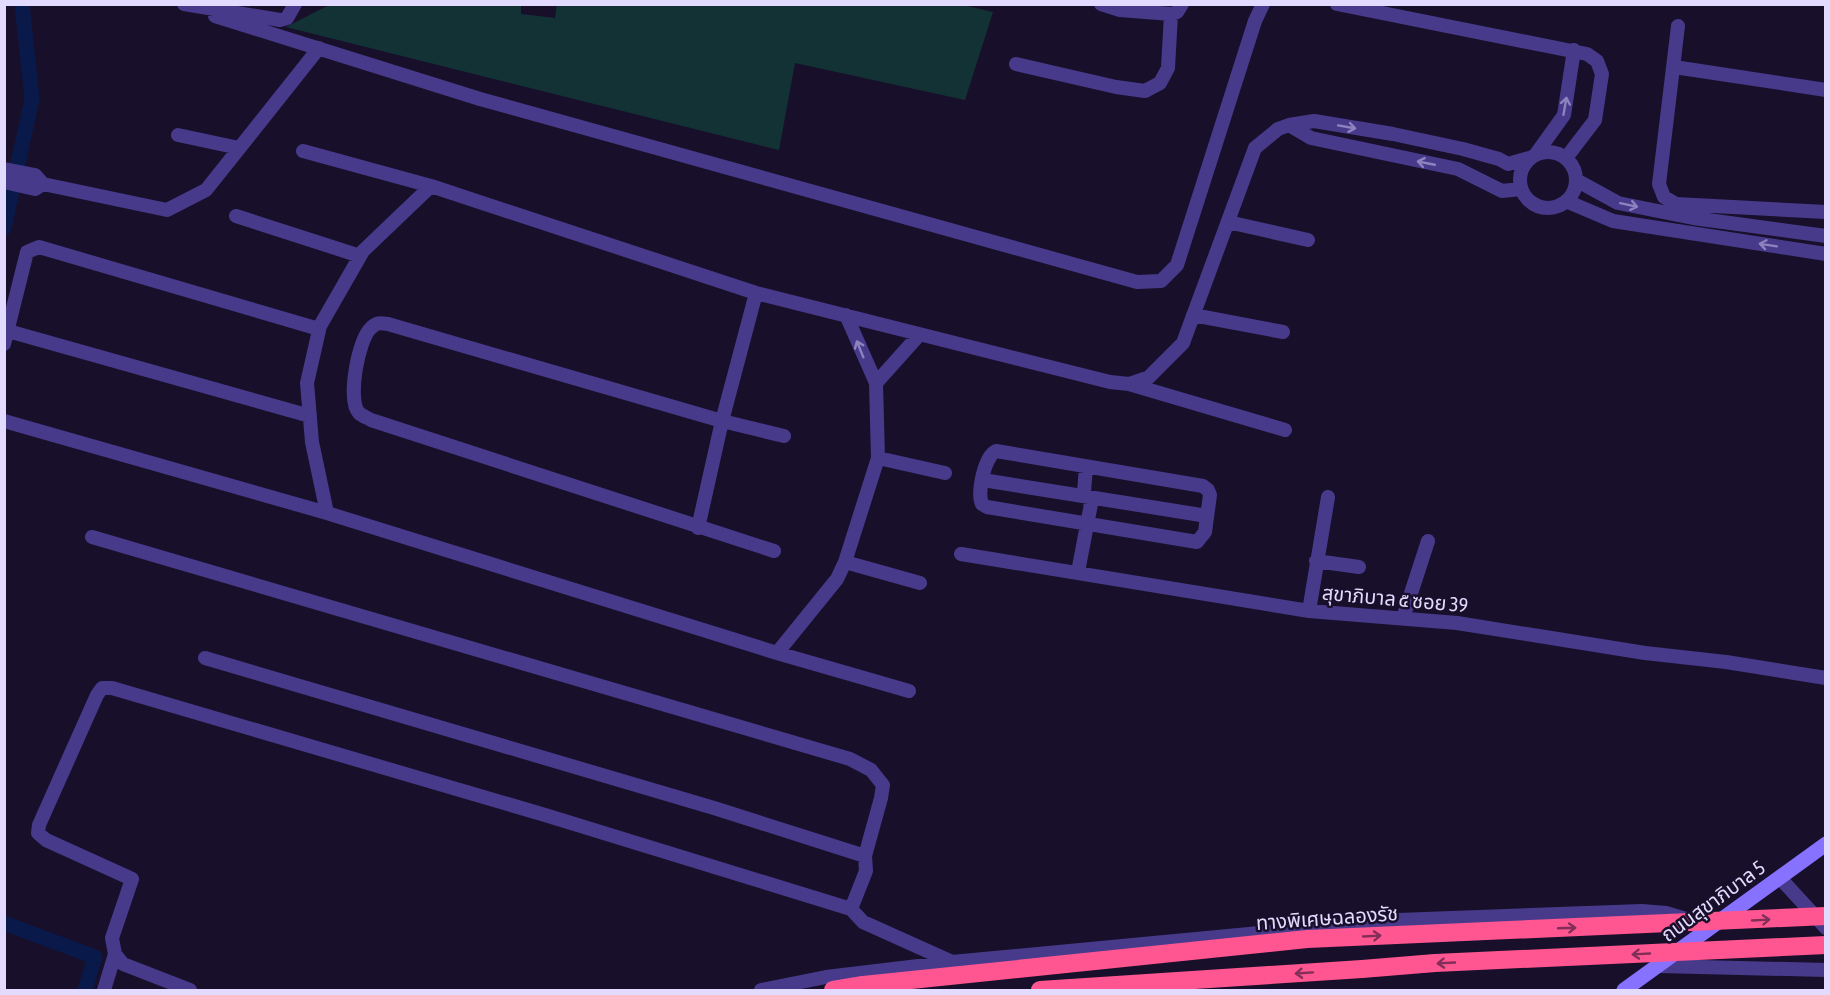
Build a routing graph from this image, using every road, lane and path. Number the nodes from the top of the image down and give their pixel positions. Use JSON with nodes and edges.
{"nodes":[{"id":1,"x":184,"y":4,"type":"edge"},
{"id":2,"x":295,"y":4,"type":"edge"},
{"id":3,"x":1101,"y":4,"type":"edge"},
{"id":4,"x":1182,"y":4,"type":"edge"},
{"id":5,"x":1263,"y":4,"type":"edge"},
{"id":6,"x":1337,"y":4,"type":"edge"},
{"id":7,"x":1121,"y":7,"type":"edge"},
{"id":8,"x":1171,"y":14,"type":"junction"},
{"id":9,"x":215,"y":16,"type":"dead end"},
{"id":10,"x":1678,"y":26,"type":"dead end"},
{"id":11,"x":319,"y":48,"type":"junction"},
{"id":12,"x":1574,"y":50,"type":"junction"},
{"id":13,"x":1016,"y":63,"type":"dead end"},
{"id":14,"x":1674,"y":67,"type":"junction"},
{"id":15,"x":1826,"y":90,"type":"edge"},
{"id":16,"x":1289,"y":125,"type":"junction"},
{"id":17,"x":1393,"y":134,"type":"junction"},
{"id":18,"x":178,"y":135,"type":"dead end"},
{"id":19,"x":239,"y":148,"type":"junction"},
{"id":20,"x":1463,"y":149,"type":"junction"},
{"id":21,"x":303,"y":151,"type":"dead end"},
{"id":22,"x":1390,"y":156,"type":"junction"},
{"id":23,"x":1532,"y":156,"type":"junction"},
{"id":24,"x":1566,"y":158,"type":"junction"},
{"id":25,"x":4,"y":169,"type":"edge"},
{"id":26,"x":1458,"y":169,"type":"junction"},
{"id":27,"x":1576,"y":180,"type":"junction"},
{"id":28,"x":4,"y":182,"type":"edge"},
{"id":29,"x":38,"y":182,"type":"junction"},
{"id":30,"x":431,"y":186,"type":"junction"},
{"id":31,"x":1521,"y":189,"type":"junction"},
{"id":32,"x":1566,"y":201,"type":"junction"},
{"id":33,"x":1826,"y":212,"type":"edge"},
{"id":34,"x":236,"y":216,"type":"dead end"},
{"id":35,"x":1228,"y":222,"type":"junction"},
{"id":36,"x":1826,"y":236,"type":"edge"},
{"id":37,"x":1308,"y":240,"type":"dead end"},
{"id":38,"x":1826,"y":254,"type":"edge"},
{"id":39,"x":360,"y":256,"type":"junction"},
{"id":40,"x":756,"y":293,"type":"junction"},
{"id":41,"x":846,"y":315,"type":"junction"},
{"id":42,"x":1193,"y":315,"type":"junction"},
{"id":43,"x":319,"y":329,"type":"junction"},
{"id":44,"x":1283,"y":332,"type":"dead end"},
{"id":45,"x":919,"y":335,"type":"junction"},
{"id":46,"x":6,"y":338,"type":"edge"},
{"id":47,"x":876,"y":383,"type":"junction"},
{"id":48,"x":1130,"y":384,"type":"junction"},
{"id":49,"x":310,"y":416,"type":"junction"},
{"id":50,"x":4,"y":421,"type":"edge"},
{"id":51,"x":722,"y":421,"type":"junction"},
{"id":52,"x":1285,"y":430,"type":"dead end"},
{"id":53,"x":784,"y":436,"type":"dead end"},
{"id":54,"x":878,"y":458,"type":"junction"},
{"id":55,"x":1086,"y":466,"type":"junction"},
{"id":56,"x":945,"y":474,"type":"dead end"},
{"id":57,"x":983,"y":480,"type":"junction"},
{"id":58,"x":1085,"y":496,"type":"junction"},
{"id":59,"x":1328,"y":497,"type":"dead end"},
{"id":60,"x":327,"y":513,"type":"junction"},
{"id":61,"x":1207,"y":516,"type":"junction"},
{"id":62,"x":1087,"y":524,"type":"junction"},
{"id":63,"x":698,"y":528,"type":"junction"},
{"id":64,"x":92,"y":537,"type":"dead end"},
{"id":65,"x":1428,"y":541,"type":"dead end"},
{"id":66,"x":774,"y":551,"type":"dead end"},
{"id":67,"x":961,"y":554,"type":"dead end"},
{"id":68,"x":1316,"y":561,"type":"junction"},
{"id":69,"x":845,"y":562,"type":"junction"},
{"id":70,"x":1359,"y":567,"type":"dead end"},
{"id":71,"x":1078,"y":572,"type":"junction"},
{"id":72,"x":920,"y":583,"type":"dead end"},
{"id":73,"x":1309,"y":611,"type":"junction"},
{"id":74,"x":1403,"y":618,"type":"junction"},
{"id":75,"x":777,"y":653,"type":"junction"},
{"id":76,"x":205,"y":658,"type":"dead end"},
{"id":77,"x":1826,"y":678,"type":"edge"},
{"id":78,"x":909,"y":691,"type":"dead end"},
{"id":79,"x":1826,"y":844,"type":"edge"},
{"id":80,"x":865,"y":856,"type":"junction"},
{"id":81,"x":1780,"y":878,"type":"junction"},
{"id":82,"x":851,"y":909,"type":"junction"},
{"id":83,"x":1826,"y":916,"type":"edge"},
{"id":84,"x":1826,"y":928,"type":"edge"},
{"id":85,"x":1704,"y":931,"type":"junction"},
{"id":86,"x":1826,"y":945,"type":"edge"},
{"id":87,"x":115,"y":954,"type":"junction"},
{"id":88,"x":952,"y":962,"type":"junction"},
{"id":89,"x":1659,"y":966,"type":"junction"},
{"id":90,"x":1826,"y":970,"type":"edge"},
{"id":91,"x":1238,"y":977,"type":"junction"},
{"id":92,"x":104,"y":990,"type":"edge"},
{"id":93,"x":190,"y":990,"type":"edge"},
{"id":94,"x":761,"y":990,"type":"edge"},
{"id":95,"x":833,"y":990,"type":"edge"},
{"id":96,"x":1040,"y":990,"type":"edge"},
{"id":97,"x":1145,"y":990,"type":"edge"},
{"id":98,"x":1624,"y":990,"type":"edge"}],
"edges":[{"from":1,"to":2,"type":"street"},
{"from":3,"to":7,"type":"street"},
{"from":4,"to":8,"type":"street"},
{"from":5,"to":11,"type":"street"},
{"from":6,"to":12,"type":"street"},
{"from":7,"to":8,"type":"street"},
{"from":8,"to":13,"type":"street"},
{"from":9,"to":11,"type":"street"},
{"from":10,"to":14,"type":"street"},
{"from":11,"to":19,"type":"street"},
{"from":23,"to":12,"type":"street","one_way":true},
{"from":12,"to":24,"type":"street"},
{"from":14,"to":15,"type":"street"},
{"from":14,"to":33,"type":"street"},
{"from":16,"to":17,"type":"street","one_way":true},
{"from":16,"to":22,"type":"street"},
{"from":16,"to":35,"type":"street"},
{"from":17,"to":20,"type":"street"},
{"from":17,"to":22,"type":"street"},
{"from":18,"to":19,"type":"street"},
{"from":19,"to":29,"type":"street"},
{"from":20,"to":23,"type":"street"},
{"from":20,"to":26,"type":"street"},
{"from":21,"to":30,"type":"street"},
{"from":26,"to":22,"type":"street","one_way":true},
{"from":23,"to":24,"type":"street"},
{"from":23,"to":31,"type":"street"},
{"from":24,"to":27,"type":"street"},
{"from":25,"to":29,"type":"street"},
{"from":26,"to":31,"type":"street"},
{"from":27,"to":32,"type":"street"},
{"from":27,"to":36,"type":"street","one_way":true},
{"from":28,"to":29,"type":"street"},
{"from":30,"to":39,"type":"street"},
{"from":30,"to":40,"type":"street"},
{"from":31,"to":32,"type":"street"},
{"from":38,"to":32,"type":"street","one_way":true},
{"from":34,"to":39,"type":"street"},
{"from":35,"to":37,"type":"street"},
{"from":35,"to":42,"type":"street"},
{"from":39,"to":43,"type":"street"},
{"from":40,"to":41,"type":"street"},
{"from":40,"to":51,"type":"street"},
{"from":41,"to":45,"type":"street"},
{"from":47,"to":41,"type":"street","one_way":true},
{"from":42,"to":44,"type":"street"},
{"from":42,"to":48,"type":"street"},
{"from":43,"to":46,"type":"street"},
{"from":43,"to":49,"type":"street"},
{"from":45,"to":47,"type":"street"},
{"from":45,"to":48,"type":"street"},
{"from":46,"to":49,"type":"street"},
{"from":47,"to":54,"type":"street"},
{"from":48,"to":52,"type":"street"},
{"from":49,"to":60,"type":"street"},
{"from":50,"to":60,"type":"street"},
{"from":51,"to":53,"type":"street"},
{"from":51,"to":63,"type":"street"},
{"from":51,"to":63,"type":"street"},
{"from":54,"to":56,"type":"street"},
{"from":54,"to":69,"type":"street"},
{"from":55,"to":57,"type":"street"},
{"from":55,"to":58,"type":"street"},
{"from":55,"to":61,"type":"street"},
{"from":57,"to":58,"type":"street"},
{"from":57,"to":62,"type":"street"},
{"from":58,"to":61,"type":"street"},
{"from":58,"to":62,"type":"street"},
{"from":59,"to":68,"type":"street"},
{"from":60,"to":75,"type":"street"},
{"from":61,"to":62,"type":"street"},
{"from":62,"to":71,"type":"street"},
{"from":63,"to":66,"type":"street"},
{"from":64,"to":80,"type":"street"},
{"from":65,"to":74,"type":"street"},
{"from":67,"to":71,"type":"street","name":"สุขาภิบาล ๕ ซอย 39"},
{"from":68,"to":70,"type":"street"},
{"from":68,"to":73,"type":"street"},
{"from":69,"to":72,"type":"street"},
{"from":69,"to":75,"type":"street"},
{"from":71,"to":73,"type":"street","name":"สุขาภิบาล ๕ ซอย 39"},
{"from":73,"to":74,"type":"street","name":"สุขาภิบาล ๕ ซอย 39"},
{"from":74,"to":77,"type":"street","name":"สุขาภิบาล ๕ ซอย 39"},
{"from":75,"to":78,"type":"street"},
{"from":76,"to":80,"type":"street"},
{"from":79,"to":81,"type":"main road","name":"ถนนสุขาภิบาล 5"},
{"from":80,"to":82,"type":"street"},
{"from":81,"to":84,"type":"street"},
{"from":81,"to":85,"type":"main road","name":"ถนนสุขาภิบาล 5"},
{"from":82,"to":87,"type":"street"},
{"from":82,"to":88,"type":"street"},
{"from":95,"to":83,"type":"highway","name":"ทางพิเศษฉลองรัช","one_way":true,"bridge":true},
{"from":85,"to":88,"type":"street"},
{"from":85,"to":89,"type":"main road","name":"ถนนสุขาภิบาล 5"},
{"from":86,"to":91,"type":"highway","one_way":true,"bridge":true},
{"from":87,"to":92,"type":"street"},
{"from":87,"to":93,"type":"street"},
{"from":88,"to":94,"type":"street"},
{"from":89,"to":90,"type":"street"},
{"from":89,"to":98,"type":"main road","name":"ถนนสุขาภิบาล 5"},
{"from":91,"to":96,"type":"highway"},
{"from":91,"to":97,"type":"highway"}]}
